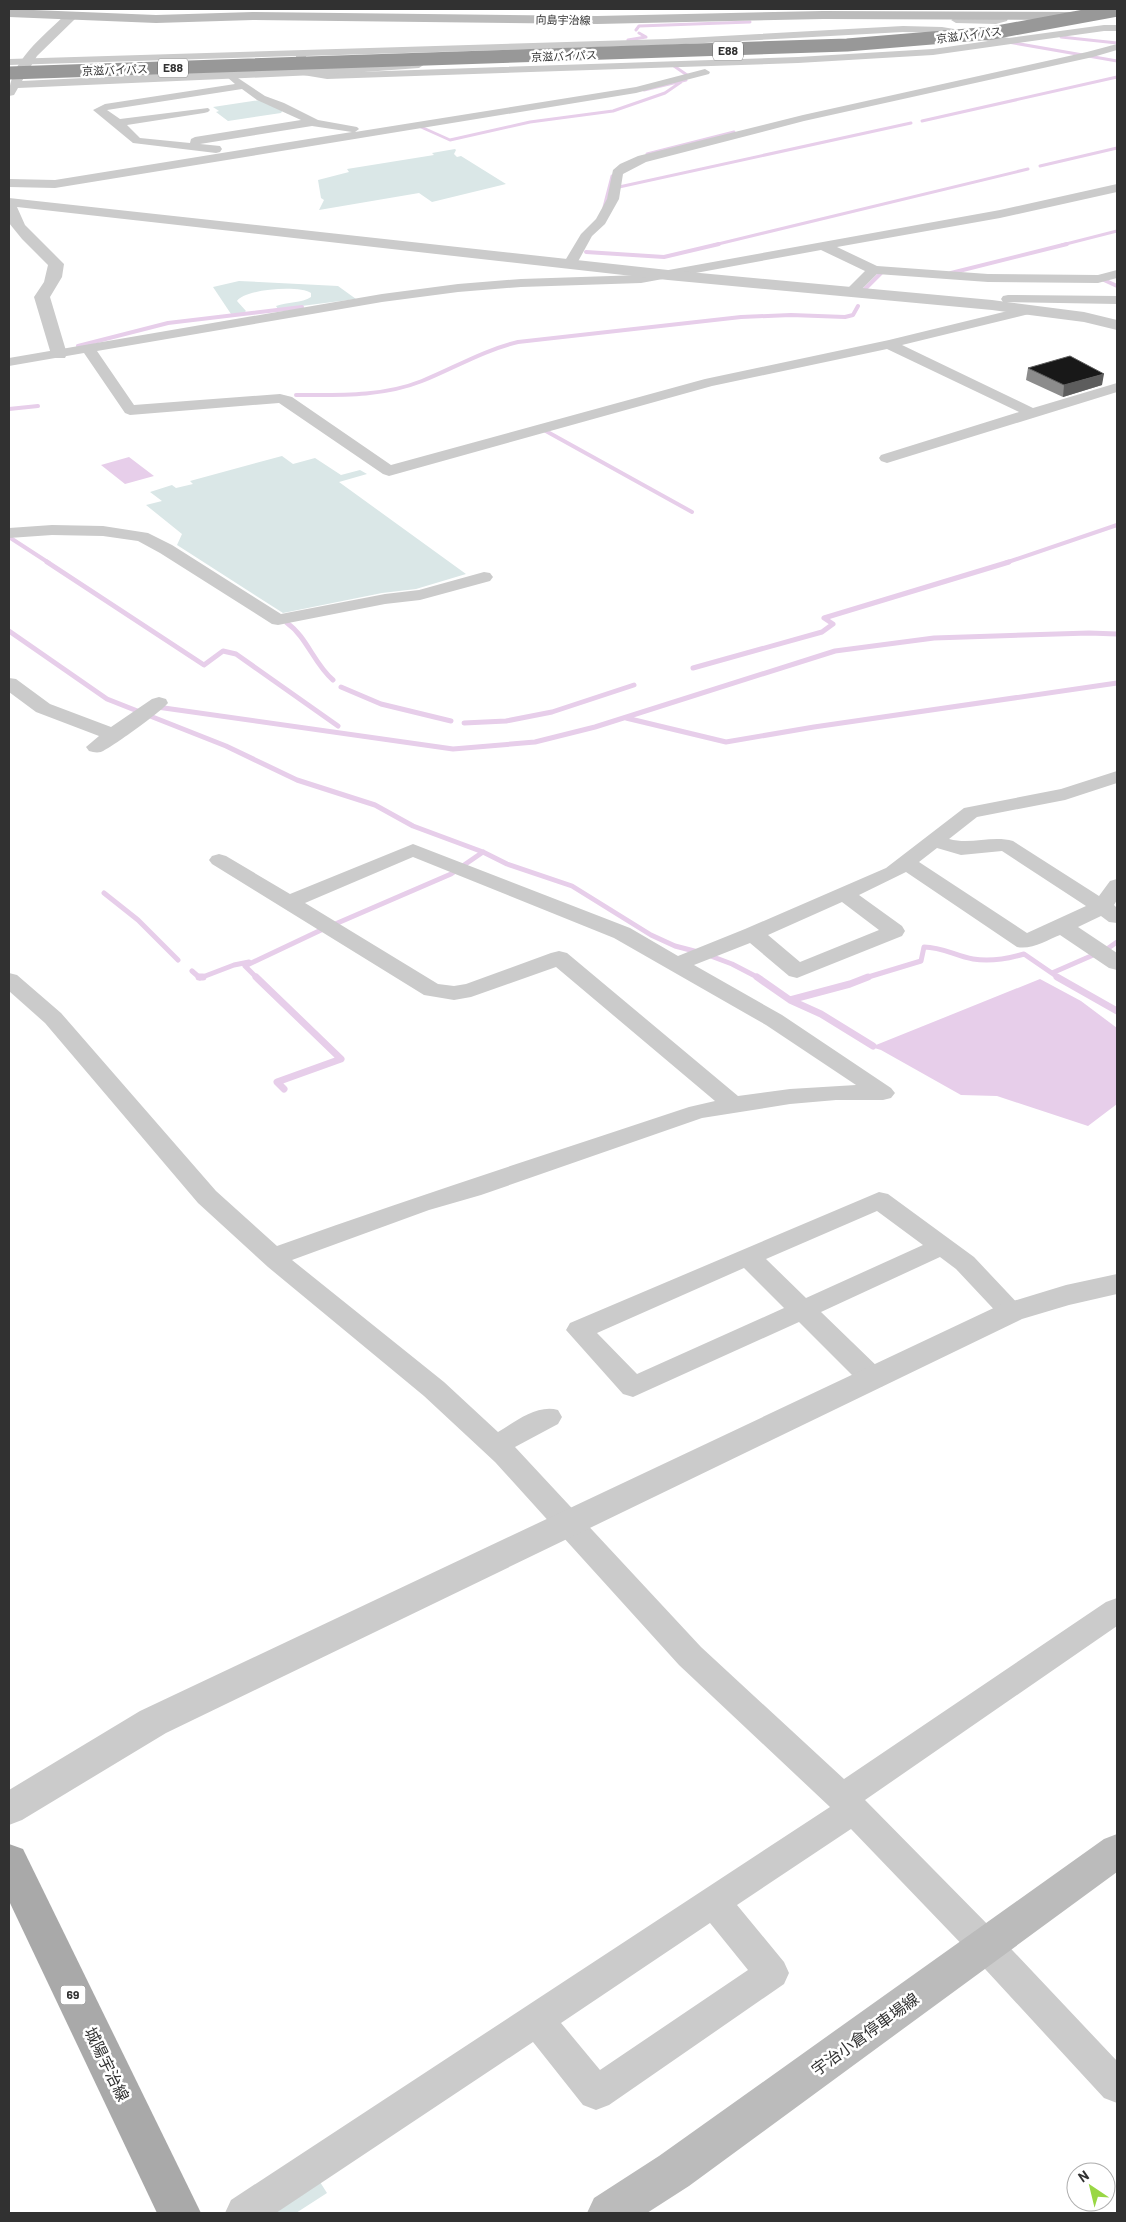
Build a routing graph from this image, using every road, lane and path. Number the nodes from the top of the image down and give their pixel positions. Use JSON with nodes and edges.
{"nodes":[{"id":1,"x":1117,"y":10,"type":"edge"},
{"id":2,"x":9,"y":13,"type":"edge"},
{"id":3,"x":71,"y":16,"type":"junction"},
{"id":4,"x":1004,"y":16,"type":"junction"},
{"id":5,"x":1117,"y":16,"type":"edge"},
{"id":6,"x":1117,"y":28,"type":"edge"},
{"id":7,"x":689,"y":30,"type":"dead end"},
{"id":8,"x":942,"y":30,"type":"junction"},
{"id":9,"x":644,"y":31,"type":"dead end"},
{"id":10,"x":539,"y":34,"type":"dead end"},
{"id":11,"x":449,"y":37,"type":"dead end"},
{"id":12,"x":778,"y":41,"type":"junction"},
{"id":13,"x":1012,"y":42,"type":"junction"},
{"id":14,"x":1117,"y":47,"type":"edge"},
{"id":15,"x":467,"y":48,"type":"junction"},
{"id":16,"x":560,"y":50,"type":"junction"},
{"id":17,"x":1089,"y":55,"type":"junction"},
{"id":18,"x":301,"y":59,"type":"junction"},
{"id":19,"x":798,"y":60,"type":"junction"},
{"id":20,"x":1117,"y":60,"type":"edge"},
{"id":21,"x":9,"y":62,"type":"edge"},
{"id":22,"x":731,"y":63,"type":"junction"},
{"id":23,"x":28,"y":65,"type":"junction"},
{"id":24,"x":9,"y":68,"type":"edge"},
{"id":25,"x":229,"y":75,"type":"junction"},
{"id":26,"x":10,"y":81,"type":"edge"},
{"id":27,"x":243,"y":86,"type":"junction"},
{"id":28,"x":204,"y":110,"type":"dead end"},
{"id":29,"x":313,"y":122,"type":"junction"},
{"id":30,"x":118,"y":123,"type":"junction"},
{"id":31,"x":369,"y":133,"type":"junction"},
{"id":32,"x":174,"y":145,"type":"junction"},
{"id":33,"x":240,"y":154,"type":"junction"},
{"id":34,"x":9,"y":183,"type":"edge"},
{"id":35,"x":1117,"y":188,"type":"edge"},
{"id":36,"x":9,"y":202,"type":"edge"},
{"id":37,"x":825,"y":247,"type":"junction"},
{"id":38,"x":570,"y":264,"type":"junction"},
{"id":39,"x":874,"y":270,"type":"junction"},
{"id":40,"x":1117,"y":274,"type":"edge"},
{"id":41,"x":668,"y":275,"type":"junction"},
{"id":42,"x":851,"y":292,"type":"junction"},
{"id":43,"x":1117,"y":300,"type":"edge"},
{"id":44,"x":992,"y":305,"type":"junction"},
{"id":45,"x":1028,"y":310,"type":"junction"},
{"id":46,"x":1117,"y":325,"type":"edge"},
{"id":47,"x":889,"y":344,"type":"junction"},
{"id":48,"x":88,"y":349,"type":"junction"},
{"id":49,"x":59,"y":354,"type":"junction"},
{"id":50,"x":9,"y":362,"type":"edge"},
{"id":51,"x":1117,"y":387,"type":"edge"},
{"id":52,"x":1032,"y":413,"type":"junction"},
{"id":53,"x":888,"y":458,"type":"dead end"},
{"id":54,"x":9,"y":533,"type":"edge"},
{"id":55,"x":484,"y":577,"type":"dead end"},
{"id":56,"x":13,"y":692,"type":"edge"},
{"id":57,"x":159,"y":703,"type":"dead end"},
{"id":58,"x":114,"y":735,"type":"junction"},
{"id":59,"x":96,"y":748,"type":"dead end"},
{"id":60,"x":1117,"y":777,"type":"edge"},
{"id":61,"x":933,"y":840,"type":"junction"},
{"id":62,"x":219,"y":860,"type":"dead end"},
{"id":63,"x":908,"y":863,"type":"junction"},
{"id":64,"x":1117,"y":885,"type":"edge"},
{"id":65,"x":845,"y":894,"type":"junction"},
{"id":66,"x":290,"y":902,"type":"junction"},
{"id":67,"x":1110,"y":912,"type":"edge"},
{"id":68,"x":1062,"y":926,"type":"junction"},
{"id":69,"x":753,"y":934,"type":"junction"},
{"id":70,"x":1117,"y":963,"type":"edge"},
{"id":71,"x":676,"y":965,"type":"junction"},
{"id":72,"x":9,"y":980,"type":"edge"},
{"id":73,"x":732,"y":1104,"type":"junction"},
{"id":74,"x":943,"y":1246,"type":"junction"},
{"id":75,"x":273,"y":1257,"type":"junction"},
{"id":76,"x":748,"y":1257,"type":"junction"},
{"id":77,"x":1117,"y":1284,"type":"edge"},
{"id":78,"x":802,"y":1310,"type":"junction"},
{"id":79,"x":1011,"y":1312,"type":"junction"},
{"id":80,"x":873,"y":1379,"type":"junction"},
{"id":81,"x":548,"y":1418,"type":"dead end"},
{"id":82,"x":496,"y":1445,"type":"junction"},
{"id":83,"x":570,"y":1524,"type":"junction"},
{"id":84,"x":1117,"y":1610,"type":"edge"},
{"id":85,"x":848,"y":1804,"type":"junction"},
{"id":86,"x":9,"y":1809,"type":"edge"},
{"id":87,"x":1117,"y":1850,"type":"edge"},
{"id":88,"x":9,"y":1861,"type":"edge"},
{"id":89,"x":714,"y":1902,"type":"junction"},
{"id":90,"x":986,"y":1946,"type":"junction"},
{"id":91,"x":537,"y":2020,"type":"junction"},
{"id":92,"x":1117,"y":2086,"type":"edge"},
{"id":93,"x":179,"y":2213,"type":"edge"},
{"id":94,"x":244,"y":2213,"type":"edge"},
{"id":95,"x":609,"y":2213,"type":"edge"}],
"edges":[{"from":1,"to":23,"type":"highway","name":"京滋バイパス","number":"E88","bridge":true},
{"from":2,"to":3,"type":"main road","name":"向島宇治線"},
{"from":3,"to":4,"type":"main road","name":"向島宇治線"},
{"from":3,"to":23,"type":"street"},
{"from":4,"to":5,"type":"main road","name":"向島宇治線"},
{"from":4,"to":8,"type":"street"},
{"from":5,"to":26,"type":"highway","name":"京滋バイパス","number":"E88"},
{"from":6,"to":13,"type":"street"},
{"from":7,"to":9,"type":"street"},
{"from":8,"to":12,"type":"street"},
{"from":8,"to":13,"type":"street"},
{"from":10,"to":16,"type":"street"},
{"from":11,"to":15,"type":"street"},
{"from":12,"to":16,"type":"street"},
{"from":12,"to":16,"type":"street"},
{"from":12,"to":19,"type":"street"},
{"from":13,"to":19,"type":"street"},
{"from":14,"to":17,"type":"street"},
{"from":15,"to":16,"type":"street"},
{"from":15,"to":18,"type":"street"},
{"from":16,"to":18,"type":"street"},
{"from":17,"to":20,"type":"street"},
{"from":17,"to":38,"type":"street"},
{"from":18,"to":22,"type":"street"},
{"from":18,"to":23,"type":"street"},
{"from":18,"to":25,"type":"street"},
{"from":19,"to":22,"type":"street"},
{"from":21,"to":23,"type":"street"},
{"from":22,"to":31,"type":"street"},
{"from":23,"to":24,"type":"street"},
{"from":23,"to":26,"type":"street"},
{"from":25,"to":26,"type":"street"},
{"from":25,"to":27,"type":"street"},
{"from":27,"to":29,"type":"street"},
{"from":27,"to":30,"type":"street"},
{"from":28,"to":30,"type":"street"},
{"from":29,"to":31,"type":"street"},
{"from":29,"to":32,"type":"street"},
{"from":30,"to":32,"type":"street"},
{"from":31,"to":33,"type":"street"},
{"from":32,"to":33,"type":"street"},
{"from":33,"to":34,"type":"street"},
{"from":35,"to":37,"type":"street"},
{"from":36,"to":38,"type":"street"},
{"from":36,"to":49,"type":"street"},
{"from":37,"to":39,"type":"street"},
{"from":37,"to":41,"type":"street"},
{"from":38,"to":41,"type":"street"},
{"from":39,"to":40,"type":"street"},
{"from":39,"to":42,"type":"street"},
{"from":41,"to":42,"type":"street"},
{"from":41,"to":48,"type":"street"},
{"from":42,"to":44,"type":"street"},
{"from":43,"to":44,"type":"street"},
{"from":44,"to":45,"type":"street"},
{"from":45,"to":46,"type":"street"},
{"from":45,"to":47,"type":"street"},
{"from":47,"to":48,"type":"street"},
{"from":47,"to":52,"type":"street"},
{"from":48,"to":49,"type":"street"},
{"from":49,"to":50,"type":"street"},
{"from":51,"to":52,"type":"street"},
{"from":52,"to":53,"type":"street"},
{"from":54,"to":55,"type":"street"},
{"from":56,"to":58,"type":"street"},
{"from":57,"to":58,"type":"street"},
{"from":58,"to":59,"type":"street"},
{"from":60,"to":61,"type":"street"},
{"from":61,"to":63,"type":"street"},
{"from":61,"to":67,"type":"street"},
{"from":62,"to":66,"type":"street"},
{"from":63,"to":65,"type":"street"},
{"from":63,"to":68,"type":"street"},
{"from":64,"to":67,"type":"street"},
{"from":65,"to":69,"type":"street"},
{"from":65,"to":69,"type":"street"},
{"from":66,"to":71,"type":"street"},
{"from":66,"to":73,"type":"street"},
{"from":67,"to":68,"type":"street"},
{"from":68,"to":70,"type":"street"},
{"from":69,"to":71,"type":"street"},
{"from":71,"to":73,"type":"street"},
{"from":72,"to":75,"type":"street"},
{"from":73,"to":75,"type":"street"},
{"from":74,"to":76,"type":"street"},
{"from":74,"to":78,"type":"street"},
{"from":74,"to":79,"type":"street"},
{"from":75,"to":82,"type":"street"},
{"from":76,"to":78,"type":"street"},
{"from":76,"to":78,"type":"street"},
{"from":77,"to":79,"type":"street"},
{"from":78,"to":80,"type":"street"},
{"from":79,"to":80,"type":"street"},
{"from":80,"to":83,"type":"street"},
{"from":81,"to":82,"type":"street"},
{"from":82,"to":83,"type":"street"},
{"from":83,"to":85,"type":"street"},
{"from":83,"to":86,"type":"street"},
{"from":84,"to":85,"type":"street"},
{"from":85,"to":89,"type":"street"},
{"from":85,"to":90,"type":"street"},
{"from":87,"to":90,"type":"main road","name":"宇治小倉停車場線"},
{"from":88,"to":93,"type":"main road","name":"城陽宇治線","number":"69"},
{"from":89,"to":91,"type":"street"},
{"from":89,"to":91,"type":"street"},
{"from":90,"to":92,"type":"street"},
{"from":90,"to":95,"type":"main road","name":"宇治小倉停車場線"},
{"from":91,"to":94,"type":"street"}]}
